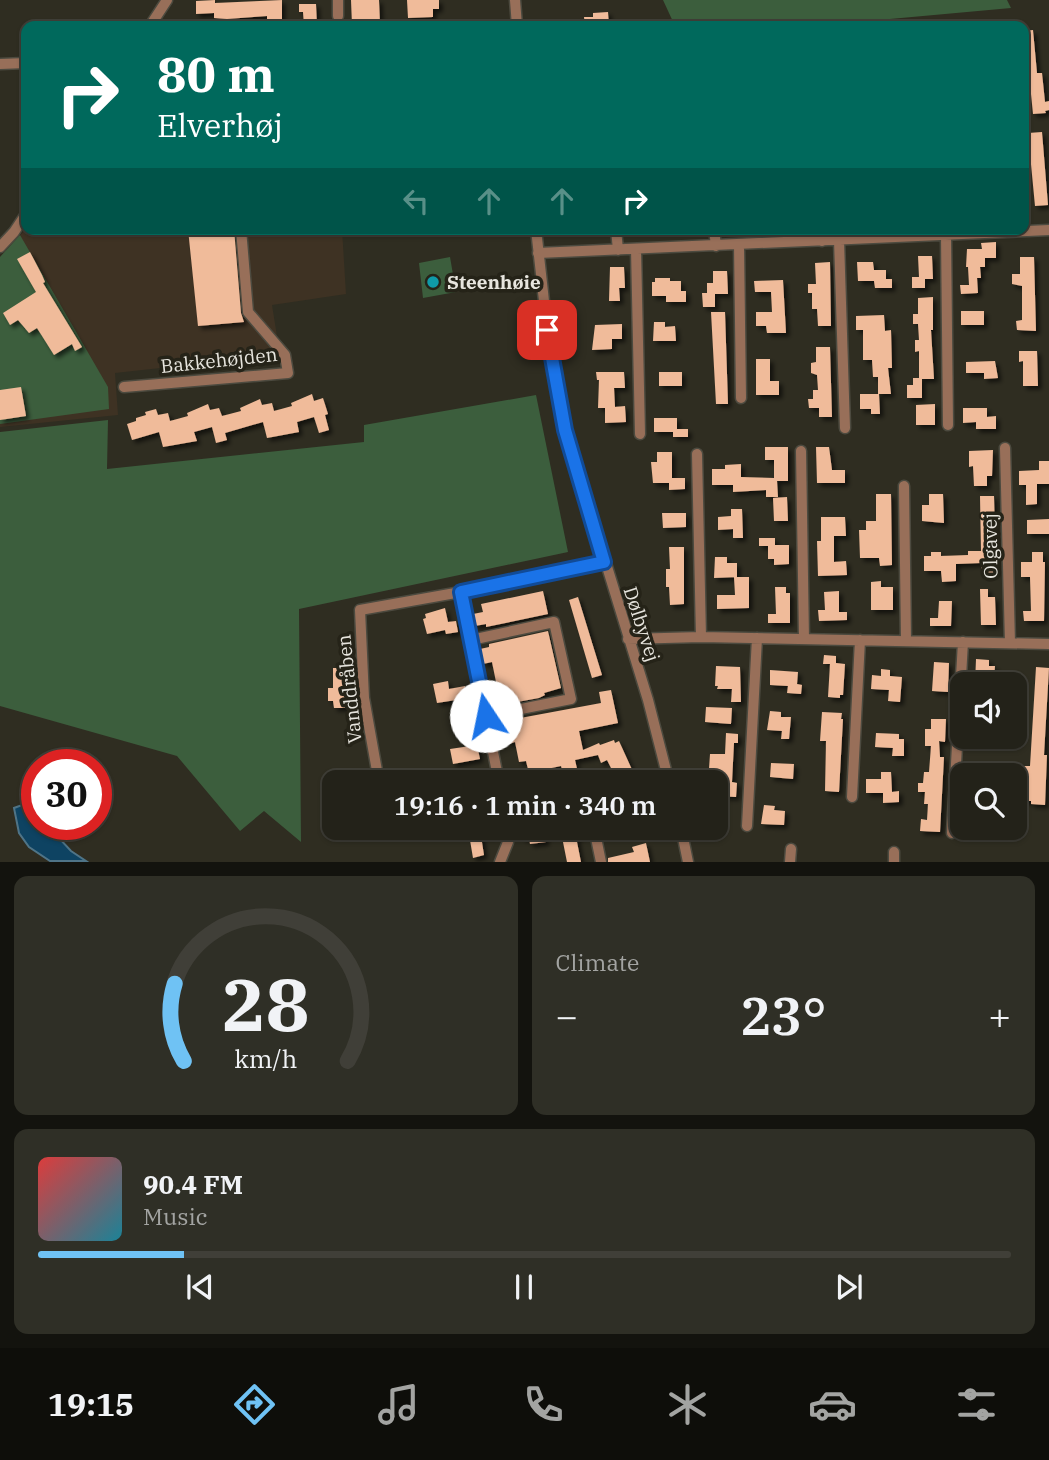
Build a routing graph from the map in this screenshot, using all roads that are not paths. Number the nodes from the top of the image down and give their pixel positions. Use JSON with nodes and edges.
{"nodes":[{"id":1,"x":167,"y":0,"type":"edge"},
{"id":2,"x":338,"y":0,"type":"edge"},
{"id":3,"x":515,"y":0,"type":"edge"},
{"id":4,"x":338,"y":16,"type":"dead end"},
{"id":5,"x":153,"y":21,"type":"edge"},
{"id":6,"x":517,"y":21,"type":"edge"},
{"id":7,"x":21,"y":63,"type":"edge"},
{"id":8,"x":0,"y":64,"type":"edge"},
{"id":9,"x":21,"y":222,"type":"edge"},
{"id":10,"x":1029,"y":230,"type":"edge"},
{"id":11,"x":1049,"y":230,"type":"edge"},
{"id":12,"x":242,"y":235,"type":"edge"},
{"id":13,"x":536,"y":235,"type":"edge"},
{"id":14,"x":617,"y":235,"type":"edge"},
{"id":15,"x":715,"y":235,"type":"edge"},
{"id":16,"x":822,"y":235,"type":"edge"},
{"id":17,"x":946,"y":235,"type":"joint"},
{"id":18,"x":839,"y":240,"type":"junction"},
{"id":19,"x":822,"y":241,"type":"junction"},
{"id":20,"x":739,"y":244,"type":"junction"},
{"id":21,"x":716,"y":246,"type":"junction"},
{"id":22,"x":0,"y":247,"type":"edge"},
{"id":23,"x":636,"y":249,"type":"junction"},
{"id":24,"x":618,"y":250,"type":"junction"},
{"id":25,"x":538,"y":253,"type":"junction"},
{"id":26,"x":124,"y":387,"type":"dead end"},
{"id":27,"x":741,"y":398,"type":"dead end"},
{"id":28,"x":948,"y":425,"type":"dead end"},
{"id":29,"x":845,"y":428,"type":"dead end"},
{"id":30,"x":640,"y":434,"type":"dead end"},
{"id":31,"x":1005,"y":448,"type":"dead end"},
{"id":32,"x":801,"y":451,"type":"dead end"},
{"id":33,"x":697,"y":454,"type":"dead end"},
{"id":34,"x":904,"y":486,"type":"dead end"},
{"id":35,"x":604,"y":562,"type":"junction"},
{"id":36,"x":461,"y":592,"type":"junction"},
{"id":37,"x":701,"y":637,"type":"junction"},
{"id":38,"x":757,"y":638,"type":"junction"},
{"id":39,"x":628,"y":639,"type":"junction"},
{"id":40,"x":804,"y":639,"type":"junction"},
{"id":41,"x":471,"y":640,"type":"junction"},
{"id":42,"x":860,"y":640,"type":"junction"},
{"id":43,"x":906,"y":641,"type":"junction"},
{"id":44,"x":963,"y":642,"type":"junction"},
{"id":45,"x":1010,"y":643,"type":"junction"},
{"id":46,"x":1049,"y":644,"type":"edge"},
{"id":47,"x":486,"y":716,"type":"junction"},
{"id":48,"x":956,"y":763,"type":"edge"},
{"id":49,"x":377,"y":770,"type":"edge"},
{"id":50,"x":497,"y":770,"type":"edge"},
{"id":51,"x":666,"y":770,"type":"edge"},
{"id":52,"x":852,"y":797,"type":"dead end"},
{"id":53,"x":747,"y":826,"type":"dead end"},
{"id":54,"x":508,"y":840,"type":"edge"},
{"id":55,"x":596,"y":840,"type":"edge"},
{"id":56,"x":683,"y":840,"type":"edge"},
{"id":57,"x":791,"y":849,"type":"dead end"},
{"id":58,"x":500,"y":862,"type":"edge"},
{"id":59,"x":601,"y":862,"type":"edge"},
{"id":60,"x":688,"y":862,"type":"edge"},
{"id":61,"x":790,"y":862,"type":"edge"}],
"edges":[{"from":1,"to":5,"type":"street"},
{"from":2,"to":4,"type":"street"},
{"from":3,"to":6,"type":"street"},
{"from":7,"to":8,"type":"street"},
{"from":9,"to":22,"type":"street"},
{"from":10,"to":11,"type":"street"},
{"from":12,"to":26,"type":"street","name":"Bakkehøjden"},
{"from":13,"to":25,"type":"street","name":"Dølbyvej"},
{"from":14,"to":24,"type":"street"},
{"from":15,"to":21,"type":"street"},
{"from":16,"to":19,"type":"street"},
{"from":17,"to":18,"type":"street"},
{"from":17,"to":28,"type":"street"},
{"from":18,"to":19,"type":"street"},
{"from":18,"to":29,"type":"street"},
{"from":19,"to":20,"type":"street"},
{"from":20,"to":21,"type":"street"},
{"from":20,"to":27,"type":"street"},
{"from":21,"to":23,"type":"street"},
{"from":23,"to":24,"type":"street"},
{"from":23,"to":30,"type":"street"},
{"from":24,"to":25,"type":"street"},
{"from":25,"to":35,"type":"street","name":"Dølbyvej"},
{"from":31,"to":45,"type":"street","name":"Olgavej"},
{"from":32,"to":40,"type":"street"},
{"from":33,"to":37,"type":"street"},
{"from":34,"to":43,"type":"street"},
{"from":35,"to":36,"type":"street"},
{"from":35,"to":39,"type":"street","name":"Dølbyvej"},
{"from":36,"to":41,"type":"street"},
{"from":36,"to":49,"type":"street","name":"Vanddråben"},
{"from":37,"to":38,"type":"street"},
{"from":37,"to":39,"type":"street"},
{"from":38,"to":40,"type":"street"},
{"from":38,"to":53,"type":"street"},
{"from":39,"to":51,"type":"street","name":"Dølbyvej"},
{"from":40,"to":42,"type":"street"},
{"from":41,"to":47,"type":"street"},
{"from":41,"to":47,"type":"street"},
{"from":42,"to":43,"type":"street"},
{"from":42,"to":52,"type":"street"},
{"from":43,"to":44,"type":"street"},
{"from":44,"to":45,"type":"street"},
{"from":44,"to":48,"type":"street"},
{"from":45,"to":46,"type":"street"},
{"from":47,"to":50,"type":"street"},
{"from":54,"to":58,"type":"street"},
{"from":55,"to":59,"type":"street"},
{"from":56,"to":60,"type":"street"},
{"from":57,"to":61,"type":"street"}]}
